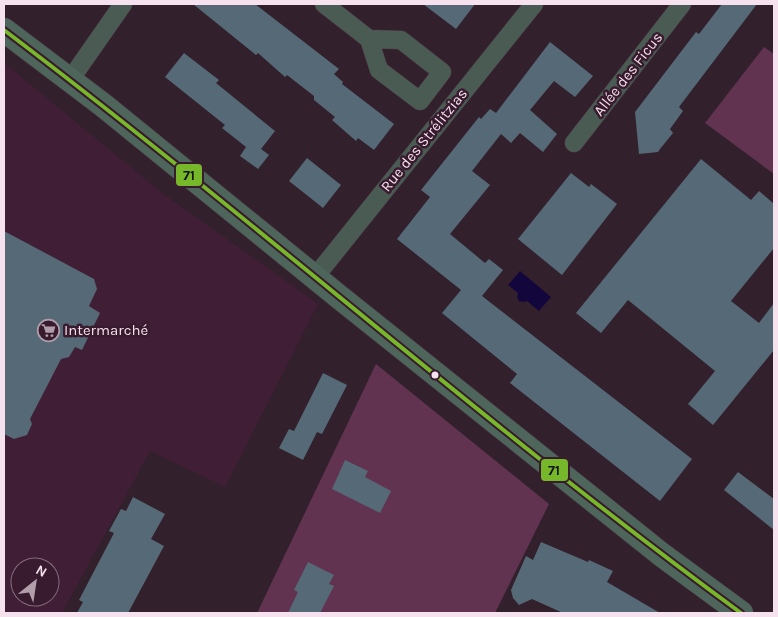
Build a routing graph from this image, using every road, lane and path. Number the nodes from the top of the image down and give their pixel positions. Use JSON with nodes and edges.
{"nodes":[{"id":1,"x":123,"y":4,"type":"edge"},
{"id":2,"x":324,"y":4,"type":"edge"},
{"id":3,"x":534,"y":4,"type":"edge"},
{"id":4,"x":682,"y":4,"type":"edge"},
{"id":5,"x":4,"y":30,"type":"edge"},
{"id":6,"x":369,"y":39,"type":"dead end"},
{"id":7,"x":70,"y":80,"type":"junction"},
{"id":8,"x":574,"y":143,"type":"dead end"},
{"id":9,"x":315,"y":277,"type":"junction"},
{"id":10,"x":741,"y":613,"type":"edge"}],
"edges":[{"from":1,"to":7,"type":"street"},
{"from":2,"to":6,"type":"street"},
{"from":3,"to":9,"type":"street","name":"Rue des Strélitzias"},
{"from":4,"to":8,"type":"street","name":"Allée des Ficus"},
{"from":5,"to":7,"type":"main road"},
{"from":7,"to":9,"type":"main road"},
{"from":9,"to":10,"type":"main road"}]}
